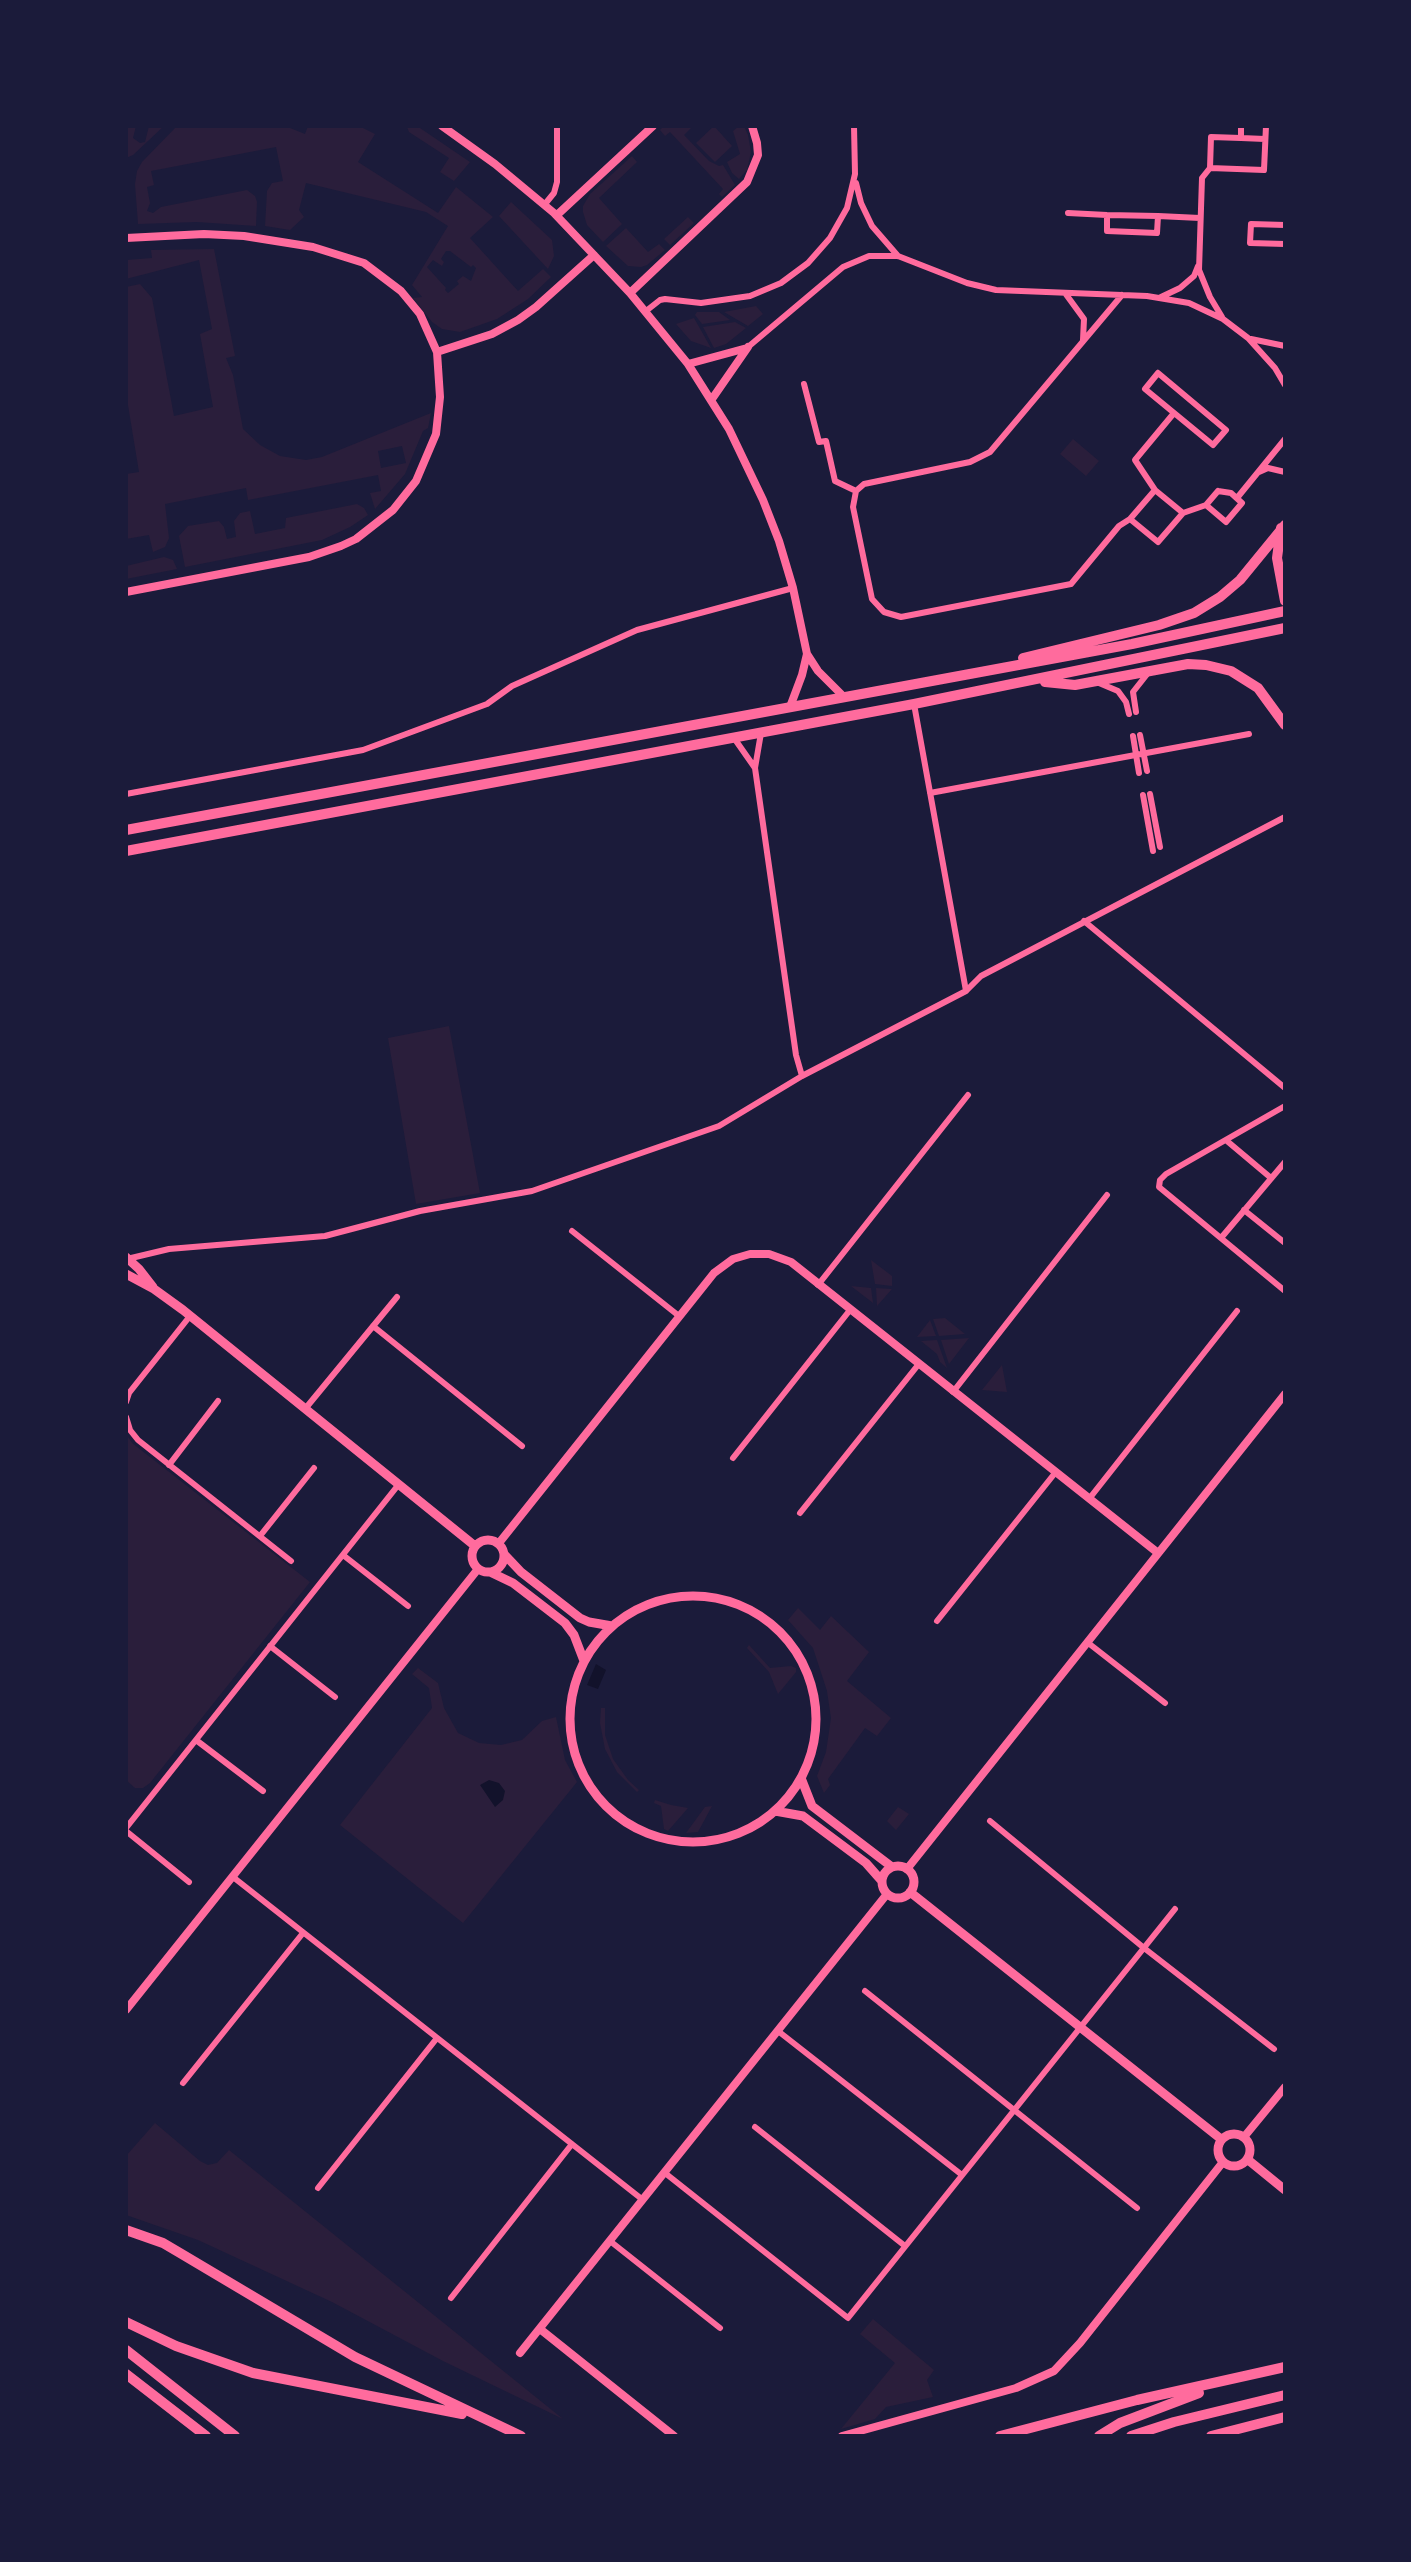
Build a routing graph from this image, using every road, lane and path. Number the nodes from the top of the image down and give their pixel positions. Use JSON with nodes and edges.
{"nodes":[{"id":1,"x":442,"y":126,"type":"edge"},
{"id":2,"x":557,"y":126,"type":"edge"},
{"id":3,"x":653,"y":126,"type":"edge"},
{"id":4,"x":854,"y":126,"type":"edge"},
{"id":5,"x":1241,"y":126,"type":"edge"},
{"id":6,"x":1266,"y":126,"type":"edge"},
{"id":7,"x":753,"y":127,"type":"edge"},
{"id":8,"x":1241,"y":138,"type":"junction"},
{"id":9,"x":1265,"y":139,"type":"junction"},
{"id":10,"x":1210,"y":168,"type":"junction"},
{"id":11,"x":855,"y":174,"type":"junction"},
{"id":12,"x":545,"y":204,"type":"junction"},
{"id":13,"x":1068,"y":213,"type":"dead end"},
{"id":14,"x":1107,"y":214,"type":"junction"},
{"id":15,"x":557,"y":215,"type":"junction"},
{"id":16,"x":1158,"y":216,"type":"junction"},
{"id":17,"x":1200,"y":218,"type":"junction"},
{"id":18,"x":1285,"y":225,"type":"edge"},
{"id":19,"x":126,"y":238,"type":"edge"},
{"id":20,"x":1285,"y":244,"type":"edge"},
{"id":21,"x":594,"y":255,"type":"junction"},
{"id":22,"x":898,"y":256,"type":"junction"},
{"id":23,"x":1199,"y":262,"type":"junction"},
{"id":24,"x":630,"y":292,"type":"junction"},
{"id":25,"x":1065,"y":293,"type":"junction"},
{"id":26,"x":1122,"y":295,"type":"junction"},
{"id":27,"x":1159,"y":297,"type":"junction"},
{"id":28,"x":646,"y":311,"type":"junction"},
{"id":29,"x":1223,"y":319,"type":"junction"},
{"id":30,"x":1248,"y":338,"type":"junction"},
{"id":31,"x":1080,"y":345,"type":"junction"},
{"id":32,"x":1285,"y":346,"type":"edge"},
{"id":33,"x":748,"y":347,"type":"junction"},
{"id":34,"x":437,"y":352,"type":"junction"},
{"id":35,"x":688,"y":364,"type":"junction"},
{"id":36,"x":804,"y":384,"type":"dead end"},
{"id":37,"x":1285,"y":385,"type":"edge"},
{"id":38,"x":712,"y":399,"type":"junction"},
{"id":39,"x":1174,"y":413,"type":"junction"},
{"id":40,"x":1285,"y":439,"type":"edge"},
{"id":41,"x":1258,"y":472,"type":"junction"},
{"id":42,"x":1285,"y":472,"type":"edge"},
{"id":43,"x":1155,"y":490,"type":"junction"},
{"id":44,"x":856,"y":491,"type":"junction"},
{"id":45,"x":1237,"y":498,"type":"junction"},
{"id":46,"x":1206,"y":505,"type":"junction"},
{"id":47,"x":1183,"y":513,"type":"junction"},
{"id":48,"x":1285,"y":515,"type":"edge"},
{"id":49,"x":1130,"y":519,"type":"junction"},
{"id":50,"x":1283,"y":526,"type":"edge"},
{"id":51,"x":793,"y":588,"type":"junction"},
{"id":52,"x":126,"y":592,"type":"edge"},
{"id":53,"x":1285,"y":601,"type":"edge"},
{"id":54,"x":1285,"y":611,"type":"edge"},
{"id":55,"x":1285,"y":628,"type":"edge"},
{"id":56,"x":807,"y":654,"type":"junction"},
{"id":57,"x":983,"y":670,"type":"junction"},
{"id":58,"x":1148,"y":673,"type":"junction"},
{"id":59,"x":1033,"y":681,"type":"junction"},
{"id":60,"x":1098,"y":682,"type":"junction"},
{"id":61,"x":844,"y":697,"type":"junction"},
{"id":62,"x":914,"y":704,"type":"junction"},
{"id":63,"x":790,"y":707,"type":"junction"},
{"id":64,"x":1285,"y":725,"type":"edge"},
{"id":65,"x":761,"y":733,"type":"junction"},
{"id":66,"x":1250,"y":734,"type":"dead end"},
{"id":67,"x":1136,"y":735,"type":"dead end"},
{"id":68,"x":734,"y":738,"type":"junction"},
{"id":69,"x":1140,"y":754,"type":"junction"},
{"id":70,"x":755,"y":768,"type":"junction"},
{"id":71,"x":1143,"y":772,"type":"dead end"},
{"id":72,"x":930,"y":793,"type":"junction"},
{"id":73,"x":126,"y":794,"type":"edge"},
{"id":74,"x":1285,"y":817,"type":"edge"},
{"id":75,"x":126,"y":830,"type":"edge"},
{"id":76,"x":1160,"y":847,"type":"dead end"},
{"id":77,"x":126,"y":851,"type":"edge"},
{"id":78,"x":1153,"y":851,"type":"dead end"},
{"id":79,"x":1164,"y":870,"type":"dead end"},
{"id":80,"x":1157,"y":874,"type":"dead end"},
{"id":81,"x":1166,"y":879,"type":"junction"},
{"id":82,"x":1158,"y":882,"type":"junction"},
{"id":83,"x":1084,"y":921,"type":"junction"},
{"id":84,"x":966,"y":992,"type":"junction"},
{"id":85,"x":802,"y":1076,"type":"junction"},
{"id":86,"x":1285,"y":1088,"type":"edge"},
{"id":87,"x":968,"y":1095,"type":"dead end"},
{"id":88,"x":1285,"y":1106,"type":"edge"},
{"id":89,"x":1227,"y":1141,"type":"junction"},
{"id":90,"x":1285,"y":1162,"type":"edge"},
{"id":91,"x":1271,"y":1178,"type":"junction"},
{"id":92,"x":1107,"y":1195,"type":"dead end"},
{"id":93,"x":1244,"y":1210,"type":"junction"},
{"id":94,"x":572,"y":1231,"type":"dead end"},
{"id":95,"x":1221,"y":1238,"type":"junction"},
{"id":96,"x":1285,"y":1243,"type":"edge"},
{"id":97,"x":127,"y":1258,"type":"edge"},
{"id":98,"x":126,"y":1274,"type":"edge"},
{"id":99,"x":818,"y":1285,"type":"junction"},
{"id":100,"x":154,"y":1289,"type":"junction"},
{"id":101,"x":1285,"y":1291,"type":"edge"},
{"id":102,"x":397,"y":1297,"type":"dead end"},
{"id":103,"x":850,"y":1310,"type":"junction"},
{"id":104,"x":1237,"y":1311,"type":"dead end"},
{"id":105,"x":190,"y":1316,"type":"junction"},
{"id":106,"x":679,"y":1316,"type":"junction"},
{"id":107,"x":373,"y":1326,"type":"junction"},
{"id":108,"x":918,"y":1365,"type":"junction"},
{"id":109,"x":953,"y":1392,"type":"junction"},
{"id":110,"x":1285,"y":1394,"type":"edge"},
{"id":111,"x":218,"y":1401,"type":"dead end"},
{"id":112,"x":126,"y":1402,"type":"edge"},
{"id":113,"x":305,"y":1409,"type":"junction"},
{"id":114,"x":126,"y":1417,"type":"edge"},
{"id":115,"x":522,"y":1446,"type":"dead end"},
{"id":116,"x":733,"y":1458,"type":"dead end"},
{"id":117,"x":169,"y":1465,"type":"junction"},
{"id":118,"x":314,"y":1468,"type":"dead end"},
{"id":119,"x":1055,"y":1473,"type":"junction"},
{"id":120,"x":399,"y":1485,"type":"junction"},
{"id":121,"x":1089,"y":1499,"type":"junction"},
{"id":122,"x":800,"y":1513,"type":"dead end"},
{"id":123,"x":260,"y":1536,"type":"junction"},
{"id":124,"x":499,"y":1544,"type":"junction"},
{"id":125,"x":475,"y":1546,"type":"junction"},
{"id":126,"x":1158,"y":1553,"type":"junction"},
{"id":127,"x":504,"y":1554,"type":"junction"},
{"id":128,"x":343,"y":1555,"type":"junction"},
{"id":129,"x":291,"y":1561,"type":"dead end"},
{"id":130,"x":478,"y":1569,"type":"junction"},
{"id":131,"x":490,"y":1572,"type":"junction"},
{"id":132,"x":408,"y":1606,"type":"dead end"},
{"id":133,"x":937,"y":1621,"type":"dead end"},
{"id":134,"x":612,"y":1626,"type":"junction"},
{"id":135,"x":1087,"y":1642,"type":"junction"},
{"id":136,"x":270,"y":1646,"type":"junction"},
{"id":137,"x":584,"y":1661,"type":"junction"},
{"id":138,"x":335,"y":1697,"type":"dead end"},
{"id":139,"x":1165,"y":1703,"type":"dead end"},
{"id":140,"x":196,"y":1740,"type":"junction"},
{"id":141,"x":801,"y":1778,"type":"junction"},
{"id":142,"x":263,"y":1791,"type":"dead end"},
{"id":143,"x":775,"y":1811,"type":"junction"},
{"id":144,"x":990,"y":1821,"type":"dead end"},
{"id":145,"x":126,"y":1829,"type":"edge"},
{"id":146,"x":892,"y":1867,"type":"junction"},
{"id":147,"x":907,"y":1869,"type":"junction"},
{"id":148,"x":233,"y":1877,"type":"junction"},
{"id":149,"x":881,"y":1880,"type":"junction"},
{"id":150,"x":189,"y":1882,"type":"dead end"},
{"id":151,"x":910,"y":1892,"type":"junction"},
{"id":152,"x":887,"y":1894,"type":"junction"},
{"id":153,"x":1175,"y":1909,"type":"dead end"},
{"id":154,"x":303,"y":1932,"type":"junction"},
{"id":155,"x":1144,"y":1948,"type":"junction"},
{"id":156,"x":864,"y":1991,"type":"dead end"},
{"id":157,"x":126,"y":2010,"type":"edge"},
{"id":158,"x":1081,"y":2028,"type":"junction"},
{"id":159,"x":778,"y":2031,"type":"junction"},
{"id":160,"x":437,"y":2038,"type":"junction"},
{"id":161,"x":1274,"y":2049,"type":"dead end"},
{"id":162,"x":183,"y":2083,"type":"dead end"},
{"id":163,"x":1285,"y":2087,"type":"edge"},
{"id":164,"x":1013,"y":2111,"type":"junction"},
{"id":165,"x":755,"y":2127,"type":"dead end"},
{"id":166,"x":1244,"y":2137,"type":"junction"},
{"id":167,"x":1221,"y":2139,"type":"junction"},
{"id":168,"x":572,"y":2145,"type":"junction"},
{"id":169,"x":1247,"y":2159,"type":"junction"},
{"id":170,"x":1223,"y":2162,"type":"junction"},
{"id":171,"x":664,"y":2173,"type":"junction"},
{"id":172,"x":962,"y":2175,"type":"junction"},
{"id":173,"x":318,"y":2188,"type":"dead end"},
{"id":174,"x":1285,"y":2190,"type":"edge"},
{"id":175,"x":643,"y":2200,"type":"junction"},
{"id":176,"x":1137,"y":2208,"type":"dead end"},
{"id":177,"x":126,"y":2230,"type":"edge"},
{"id":178,"x":610,"y":2241,"type":"junction"},
{"id":179,"x":905,"y":2246,"type":"junction"},
{"id":180,"x":451,"y":2298,"type":"dead end"},
{"id":181,"x":126,"y":2322,"type":"edge"},
{"id":182,"x":720,"y":2328,"type":"dead end"},
{"id":183,"x":540,"y":2329,"type":"junction"},
{"id":184,"x":126,"y":2350,"type":"edge"},
{"id":185,"x":520,"y":2353,"type":"dead end"},
{"id":186,"x":1285,"y":2367,"type":"edge"},
{"id":187,"x":126,"y":2373,"type":"edge"},
{"id":188,"x":1230,"y":2381,"type":"junction"},
{"id":189,"x":1285,"y":2395,"type":"edge"},
{"id":190,"x":477,"y":2416,"type":"junction"},
{"id":191,"x":1285,"y":2417,"type":"edge"},
{"id":192,"x":206,"y":2436,"type":"edge"},
{"id":193,"x":235,"y":2436,"type":"edge"},
{"id":194,"x":521,"y":2436,"type":"edge"},
{"id":195,"x":674,"y":2436,"type":"edge"},
{"id":196,"x":842,"y":2436,"type":"edge"},
{"id":197,"x":1000,"y":2436,"type":"edge"},
{"id":198,"x":1099,"y":2436,"type":"edge"},
{"id":199,"x":1131,"y":2436,"type":"edge"},
{"id":200,"x":1211,"y":2436,"type":"edge"}],
"edges":[{"from":1,"to":12,"type":"street"},
{"from":2,"to":12,"type":"street"},
{"from":3,"to":15,"type":"street"},
{"from":4,"to":11,"type":"street"},
{"from":5,"to":8,"type":"street"},
{"from":6,"to":9,"type":"street"},
{"from":7,"to":24,"type":"street"},
{"from":8,"to":9,"type":"street"},
{"from":8,"to":10,"type":"street"},
{"from":9,"to":10,"type":"street"},
{"from":10,"to":17,"type":"street"},
{"from":11,"to":22,"type":"street"},
{"from":11,"to":28,"type":"street"},
{"from":12,"to":15,"type":"street"},
{"from":13,"to":14,"type":"street"},
{"from":14,"to":16,"type":"street"},
{"from":14,"to":16,"type":"street"},
{"from":15,"to":21,"type":"street"},
{"from":16,"to":17,"type":"street"},
{"from":17,"to":23,"type":"street"},
{"from":18,"to":20,"type":"street"},
{"from":19,"to":34,"type":"street"},
{"from":21,"to":24,"type":"street"},
{"from":21,"to":34,"type":"street"},
{"from":22,"to":25,"type":"street"},
{"from":22,"to":33,"type":"street"},
{"from":23,"to":27,"type":"street"},
{"from":23,"to":29,"type":"street"},
{"from":24,"to":28,"type":"street"},
{"from":25,"to":26,"type":"street"},
{"from":25,"to":31,"type":"street"},
{"from":26,"to":27,"type":"street"},
{"from":26,"to":31,"type":"street"},
{"from":27,"to":29,"type":"street"},
{"from":28,"to":35,"type":"street"},
{"from":29,"to":30,"type":"street"},
{"from":30,"to":32,"type":"street"},
{"from":30,"to":37,"type":"street"},
{"from":31,"to":44,"type":"street"},
{"from":33,"to":35,"type":"street"},
{"from":33,"to":38,"type":"street"},
{"from":34,"to":52,"type":"street"},
{"from":35,"to":38,"type":"street"},
{"from":36,"to":44,"type":"street"},
{"from":38,"to":51,"type":"street"},
{"from":39,"to":39,"type":"street"},
{"from":39,"to":43,"type":"street"},
{"from":40,"to":41,"type":"street"},
{"from":41,"to":42,"type":"street"},
{"from":41,"to":45,"type":"street"},
{"from":43,"to":47,"type":"street"},
{"from":43,"to":49,"type":"street"},
{"from":44,"to":49,"type":"street"},
{"from":45,"to":46,"type":"street"},
{"from":45,"to":46,"type":"street"},
{"from":46,"to":47,"type":"street"},
{"from":47,"to":49,"type":"street"},
{"from":48,"to":50,"type":"street"},
{"from":50,"to":53,"type":"highway"},
{"from":50,"to":57,"type":"highway"},
{"from":51,"to":56,"type":"street"},
{"from":51,"to":73,"type":"street"},
{"from":54,"to":57,"type":"highway"},
{"from":55,"to":59,"type":"highway"},
{"from":56,"to":61,"type":"street"},
{"from":56,"to":63,"type":"street"},
{"from":57,"to":61,"type":"highway"},
{"from":58,"to":60,"type":"highway"},
{"from":58,"to":60,"type":"street"},
{"from":58,"to":64,"type":"highway"},
{"from":59,"to":60,"type":"highway"},
{"from":59,"to":62,"type":"highway"},
{"from":61,"to":63,"type":"highway"},
{"from":62,"to":65,"type":"highway"},
{"from":62,"to":72,"type":"street"},
{"from":63,"to":75,"type":"highway"},
{"from":65,"to":68,"type":"highway"},
{"from":65,"to":70,"type":"street"},
{"from":66,"to":69,"type":"street"},
{"from":67,"to":69,"type":"street"},
{"from":68,"to":70,"type":"street"},
{"from":68,"to":77,"type":"highway"},
{"from":69,"to":71,"type":"street"},
{"from":69,"to":72,"type":"street"},
{"from":70,"to":85,"type":"street"},
{"from":72,"to":84,"type":"street"},
{"from":74,"to":81,"type":"street"},
{"from":76,"to":78,"type":"street"},
{"from":79,"to":81,"type":"street"},
{"from":80,"to":82,"type":"street"},
{"from":81,"to":82,"type":"street"},
{"from":82,"to":83,"type":"street"},
{"from":83,"to":84,"type":"street"},
{"from":83,"to":86,"type":"street"},
{"from":84,"to":85,"type":"street"},
{"from":85,"to":97,"type":"street"},
{"from":87,"to":99,"type":"street"},
{"from":88,"to":89,"type":"street"},
{"from":89,"to":91,"type":"street"},
{"from":89,"to":95,"type":"street"},
{"from":90,"to":91,"type":"street"},
{"from":91,"to":93,"type":"street"},
{"from":92,"to":109,"type":"street"},
{"from":93,"to":95,"type":"street"},
{"from":93,"to":96,"type":"street"},
{"from":94,"to":106,"type":"street"},
{"from":95,"to":101,"type":"street"},
{"from":97,"to":100,"type":"main road"},
{"from":98,"to":100,"type":"main road"},
{"from":99,"to":103,"type":"street"},
{"from":99,"to":106,"type":"street"},
{"from":100,"to":105,"type":"main road"},
{"from":102,"to":107,"type":"street"},
{"from":103,"to":108,"type":"street"},
{"from":103,"to":116,"type":"street"},
{"from":104,"to":121,"type":"street"},
{"from":105,"to":112,"type":"street"},
{"from":105,"to":113,"type":"main road"},
{"from":106,"to":124,"type":"street"},
{"from":107,"to":113,"type":"street"},
{"from":107,"to":115,"type":"street"},
{"from":108,"to":109,"type":"street"},
{"from":108,"to":122,"type":"street"},
{"from":109,"to":119,"type":"street"},
{"from":110,"to":126,"type":"street"},
{"from":111,"to":117,"type":"street"},
{"from":113,"to":120,"type":"main road"},
{"from":114,"to":117,"type":"street"},
{"from":117,"to":123,"type":"street"},
{"from":118,"to":123,"type":"street"},
{"from":119,"to":121,"type":"street"},
{"from":119,"to":133,"type":"street"},
{"from":120,"to":125,"type":"main road"},
{"from":120,"to":128,"type":"street"},
{"from":121,"to":126,"type":"street"},
{"from":123,"to":129,"type":"street"},
{"from":124,"to":125,"type":"main road"},
{"from":124,"to":127,"type":"main road"},
{"from":125,"to":130,"type":"main road"},
{"from":126,"to":135,"type":"street"},
{"from":127,"to":131,"type":"main road"},
{"from":127,"to":134,"type":"main road"},
{"from":128,"to":132,"type":"street"},
{"from":128,"to":136,"type":"street"},
{"from":130,"to":131,"type":"main road"},
{"from":130,"to":148,"type":"street"},
{"from":131,"to":137,"type":"main road"},
{"from":134,"to":137,"type":"main road"},
{"from":134,"to":141,"type":"main road"},
{"from":135,"to":139,"type":"street"},
{"from":135,"to":147,"type":"street"},
{"from":136,"to":138,"type":"street"},
{"from":136,"to":140,"type":"street"},
{"from":137,"to":143,"type":"main road"},
{"from":140,"to":142,"type":"street"},
{"from":140,"to":145,"type":"street"},
{"from":141,"to":143,"type":"main road"},
{"from":141,"to":146,"type":"main road"},
{"from":143,"to":149,"type":"main road"},
{"from":144,"to":155,"type":"street"},
{"from":145,"to":150,"type":"street"},
{"from":146,"to":147,"type":"main road"},
{"from":146,"to":149,"type":"main road"},
{"from":147,"to":151,"type":"main road"},
{"from":148,"to":154,"type":"street"},
{"from":148,"to":157,"type":"street"},
{"from":149,"to":152,"type":"main road"},
{"from":151,"to":152,"type":"main road"},
{"from":151,"to":158,"type":"main road"},
{"from":152,"to":159,"type":"street"},
{"from":153,"to":155,"type":"street"},
{"from":154,"to":160,"type":"street"},
{"from":154,"to":162,"type":"street"},
{"from":155,"to":158,"type":"street"},
{"from":155,"to":161,"type":"street"},
{"from":156,"to":164,"type":"street"},
{"from":158,"to":164,"type":"street"},
{"from":158,"to":167,"type":"main road"},
{"from":159,"to":171,"type":"street"},
{"from":159,"to":172,"type":"street"},
{"from":160,"to":168,"type":"street"},
{"from":160,"to":173,"type":"street"},
{"from":163,"to":166,"type":"street"},
{"from":164,"to":172,"type":"street"},
{"from":164,"to":176,"type":"street"},
{"from":165,"to":179,"type":"street"},
{"from":166,"to":167,"type":"main road"},
{"from":166,"to":169,"type":"main road"},
{"from":167,"to":170,"type":"main road"},
{"from":168,"to":175,"type":"street"},
{"from":168,"to":180,"type":"street"},
{"from":169,"to":170,"type":"main road"},
{"from":169,"to":174,"type":"main road"},
{"from":170,"to":196,"type":"street"},
{"from":171,"to":175,"type":"street"},
{"from":171,"to":179,"type":"street"},
{"from":172,"to":179,"type":"street"},
{"from":175,"to":178,"type":"street"},
{"from":177,"to":190,"type":"highway"},
{"from":178,"to":182,"type":"street"},
{"from":178,"to":183,"type":"street"},
{"from":181,"to":190,"type":"highway"},
{"from":183,"to":185,"type":"street"},
{"from":183,"to":195,"type":"street"},
{"from":184,"to":193,"type":"highway"},
{"from":186,"to":188,"type":"highway"},
{"from":187,"to":192,"type":"highway"},
{"from":188,"to":197,"type":"highway"},
{"from":188,"to":198,"type":"highway"},
{"from":189,"to":199,"type":"highway"},
{"from":190,"to":194,"type":"highway"},
{"from":191,"to":200,"type":"highway"}]}
